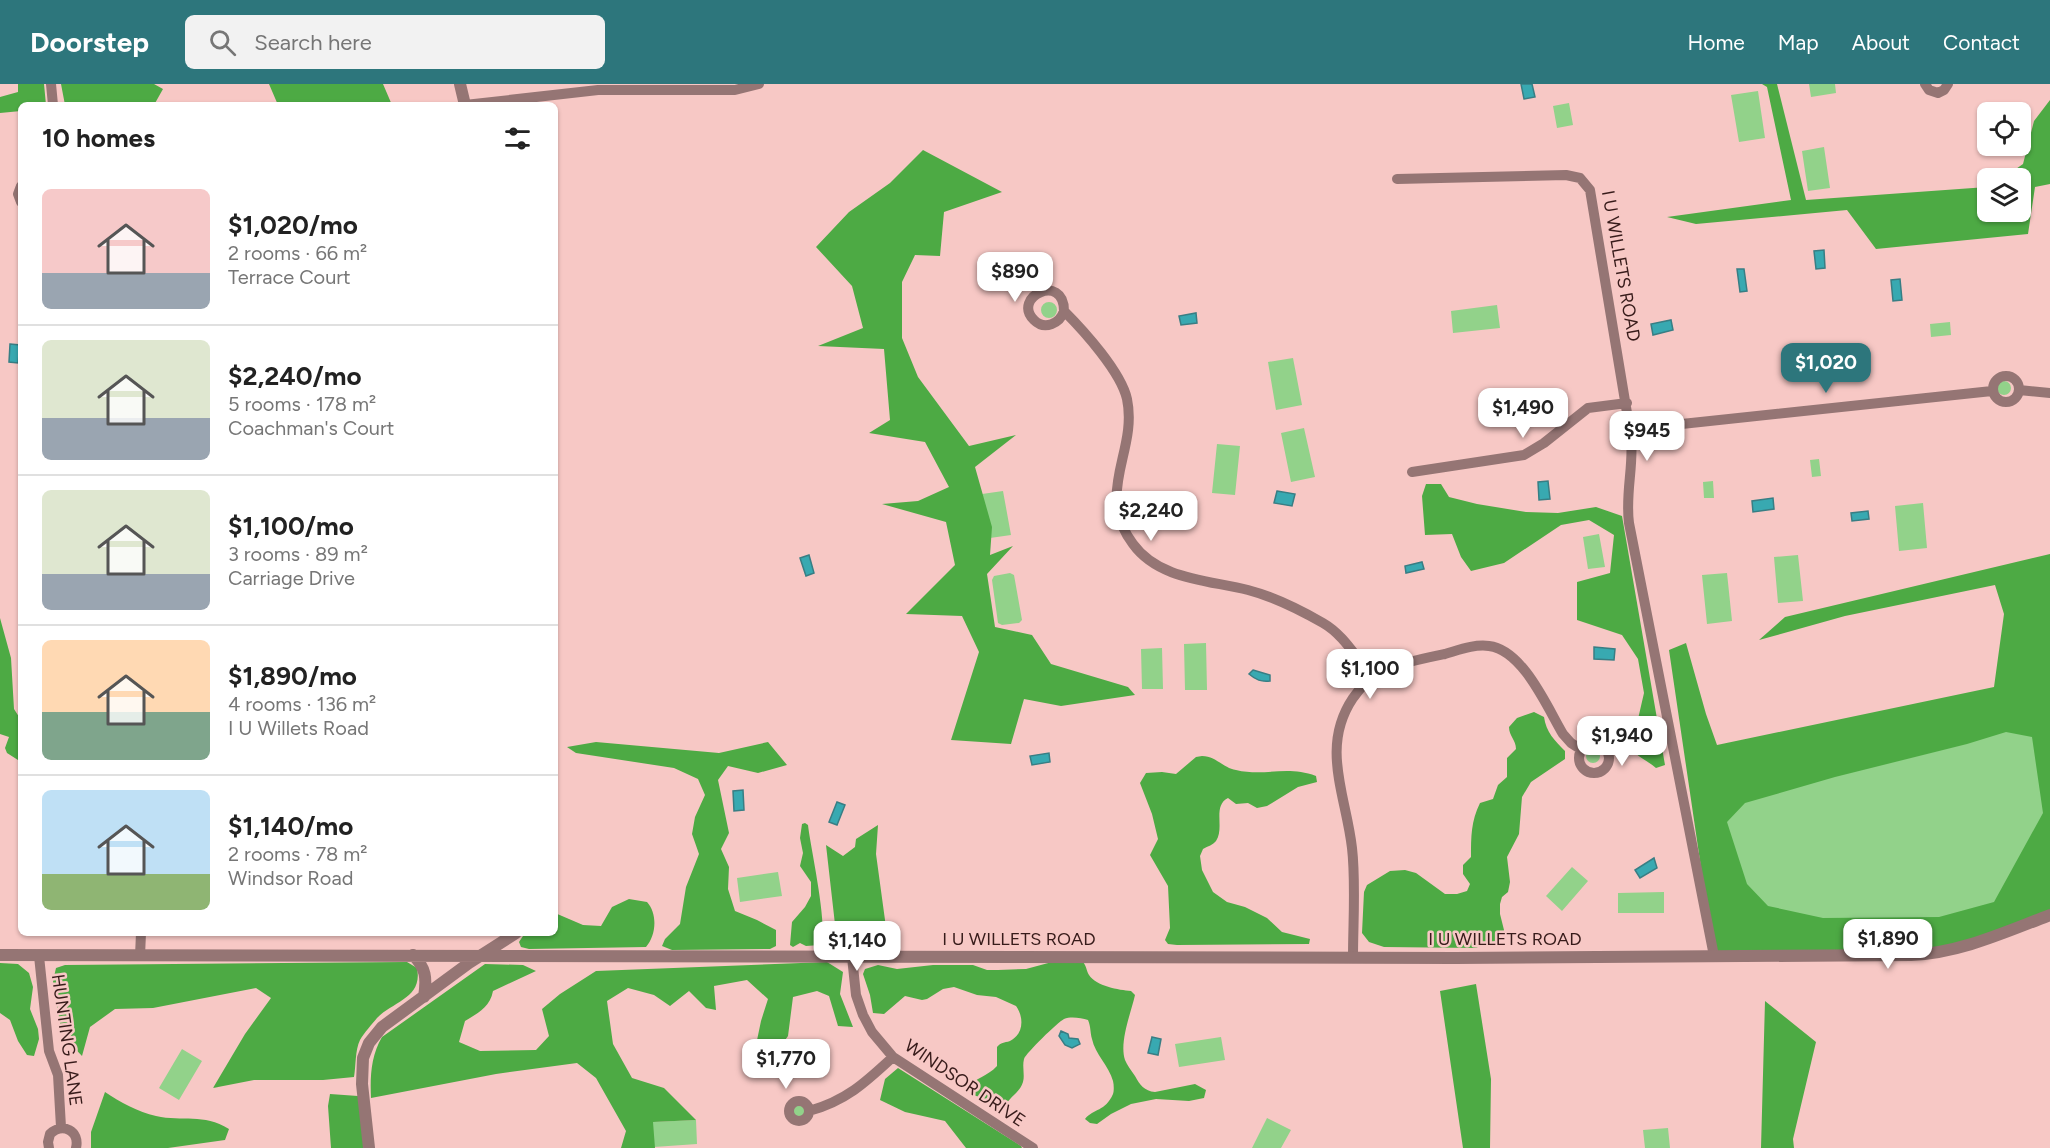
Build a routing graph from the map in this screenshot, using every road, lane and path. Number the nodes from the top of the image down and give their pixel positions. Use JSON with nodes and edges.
{"nodes":[{"id":1,"x":51,"y":84,"type":"edge"},
{"id":2,"x":460,"y":84,"type":"edge"},
{"id":3,"x":759,"y":84,"type":"edge"},
{"id":4,"x":1925,"y":84,"type":"edge"},
{"id":5,"x":1948,"y":84,"type":"edge"},
{"id":6,"x":53,"y":102,"type":"edge"},
{"id":7,"x":464,"y":102,"type":"edge"},
{"id":8,"x":492,"y":102,"type":"edge"},
{"id":9,"x":1397,"y":180,"type":"dead end"},
{"id":10,"x":1064,"y":311,"type":"dead end"},
{"id":11,"x":2019,"y":390,"type":"junction"},
{"id":12,"x":1992,"y":391,"type":"junction"},
{"id":13,"x":2050,"y":393,"type":"edge"},
{"id":14,"x":1627,"y":403,"type":"junction"},
{"id":15,"x":1663,"y":426,"type":"dead end"},
{"id":16,"x":1412,"y":472,"type":"dead end"},
{"id":17,"x":1372,"y":676,"type":"junction"},
{"id":18,"x":1582,"y":750,"type":"dead end"},
{"id":19,"x":2050,"y":915,"type":"edge"},
{"id":20,"x":141,"y":936,"type":"edge"},
{"id":21,"x":511,"y":936,"type":"edge"},
{"id":22,"x":0,"y":955,"type":"edge"},
{"id":23,"x":482,"y":955,"type":"junction"},
{"id":24,"x":39,"y":956,"type":"junction"},
{"id":25,"x":140,"y":956,"type":"junction"},
{"id":26,"x":413,"y":956,"type":"junction"},
{"id":27,"x":1714,"y":956,"type":"junction"},
{"id":28,"x":852,"y":957,"type":"junction"},
{"id":29,"x":1353,"y":957,"type":"junction"},
{"id":30,"x":424,"y":997,"type":"junction"},
{"id":31,"x":893,"y":1057,"type":"junction"},
{"id":32,"x":809,"y":1111,"type":"dead end"},
{"id":33,"x":61,"y":1128,"type":"junction"},
{"id":34,"x":49,"y":1148,"type":"edge"},
{"id":35,"x":76,"y":1148,"type":"edge"},
{"id":36,"x":369,"y":1148,"type":"edge"},
{"id":37,"x":1034,"y":1148,"type":"edge"}],
"edges":[{"from":1,"to":6,"type":"street"},
{"from":2,"to":7,"type":"street"},
{"from":3,"to":8,"type":"street"},
{"from":4,"to":5,"type":"street"},
{"from":9,"to":14,"type":"street","name":"I U WILLETS ROAD"},
{"from":10,"to":17,"type":"street"},
{"from":11,"to":12,"type":"street"},
{"from":11,"to":12,"type":"street"},
{"from":11,"to":13,"type":"street"},
{"from":12,"to":15,"type":"street"},
{"from":14,"to":16,"type":"street"},
{"from":14,"to":27,"type":"street","name":"I U WILLETS ROAD"},
{"from":17,"to":18,"type":"street"},
{"from":17,"to":29,"type":"street"},
{"from":19,"to":27,"type":"street","name":"I U WILLETS ROAD"},
{"from":20,"to":25,"type":"street"},
{"from":21,"to":23,"type":"street"},
{"from":22,"to":24,"type":"street","name":"I U WILLETS ROAD"},
{"from":23,"to":26,"type":"street","name":"I U WILLETS ROAD"},
{"from":23,"to":28,"type":"street","name":"I U WILLETS ROAD"},
{"from":23,"to":30,"type":"street"},
{"from":24,"to":25,"type":"street","name":"I U WILLETS ROAD"},
{"from":24,"to":33,"type":"street","name":"HUNTING LANE"},
{"from":25,"to":26,"type":"street","name":"I U WILLETS ROAD"},
{"from":26,"to":30,"type":"street"},
{"from":27,"to":29,"type":"street","name":"I U WILLETS ROAD"},
{"from":28,"to":29,"type":"street","name":"I U WILLETS ROAD"},
{"from":28,"to":31,"type":"street","name":"WINDSOR DRIVE"},
{"from":30,"to":36,"type":"street"},
{"from":31,"to":32,"type":"street"},
{"from":31,"to":37,"type":"street","name":"WINDSOR DRIVE"},
{"from":33,"to":34,"type":"street"},
{"from":33,"to":35,"type":"street"}]}
